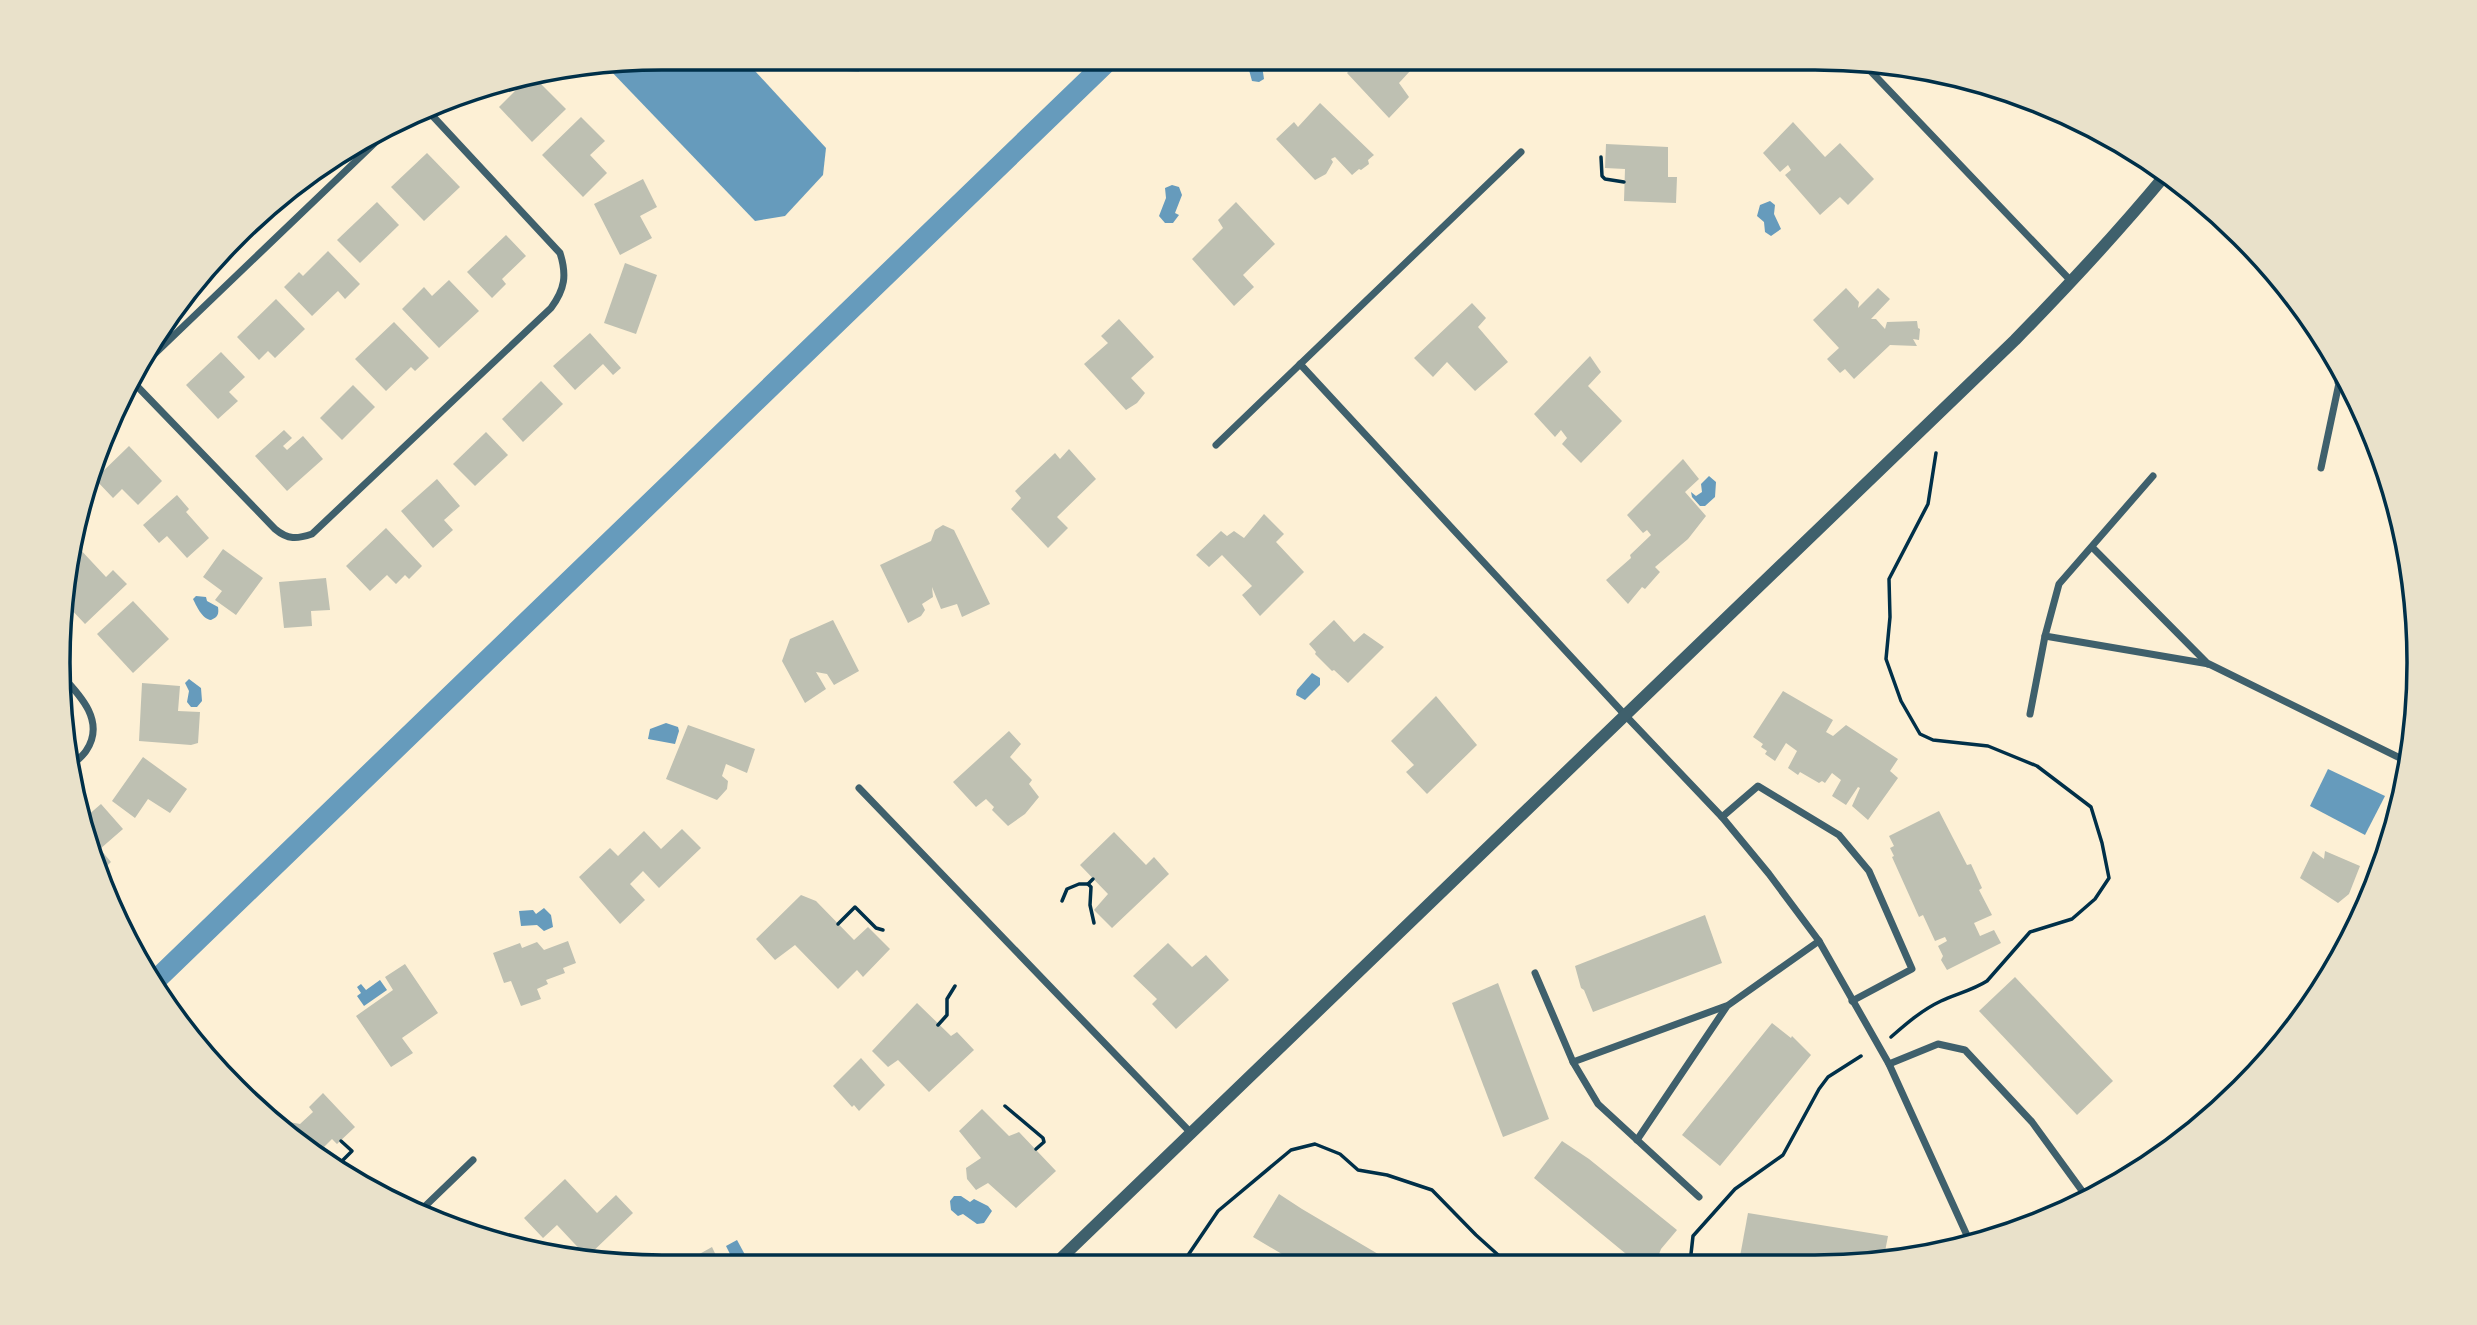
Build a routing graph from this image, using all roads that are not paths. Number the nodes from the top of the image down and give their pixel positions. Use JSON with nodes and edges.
{"nodes":[{"id":1,"x":1872,"y":73,"type":"edge"},
{"id":2,"x":433,"y":116,"type":"edge"},
{"id":3,"x":371,"y":146,"type":"edge"},
{"id":4,"x":1521,"y":152,"type":"dead end"},
{"id":5,"x":2160,"y":181,"type":"edge"},
{"id":6,"x":2072,"y":282,"type":"junction"},
{"id":7,"x":160,"y":349,"type":"edge"},
{"id":8,"x":1300,"y":364,"type":"junction"},
{"id":9,"x":2338,"y":384,"type":"edge"},
{"id":10,"x":138,"y":387,"type":"edge"},
{"id":11,"x":1216,"y":445,"type":"dead end"},
{"id":12,"x":2321,"y":468,"type":"dead end"},
{"id":13,"x":2153,"y":476,"type":"dead end"},
{"id":14,"x":2092,"y":547,"type":"junction"},
{"id":15,"x":2045,"y":636,"type":"junction"},
{"id":16,"x":2209,"y":664,"type":"junction"},
{"id":17,"x":71,"y":686,"type":"edge"},
{"id":18,"x":2030,"y":714,"type":"dead end"},
{"id":19,"x":1625,"y":715,"type":"junction"},
{"id":20,"x":2399,"y":758,"type":"edge"},
{"id":21,"x":78,"y":759,"type":"edge"},
{"id":22,"x":859,"y":789,"type":"dead end"},
{"id":23,"x":1722,"y":817,"type":"junction"},
{"id":24,"x":1819,"y":941,"type":"junction"},
{"id":25,"x":1535,"y":973,"type":"dead end"},
{"id":26,"x":1852,"y":1000,"type":"junction"},
{"id":27,"x":1727,"y":1006,"type":"junction"},
{"id":28,"x":1573,"y":1062,"type":"junction"},
{"id":29,"x":1889,"y":1064,"type":"junction"},
{"id":30,"x":1191,"y":1133,"type":"junction"},
{"id":31,"x":1637,"y":1140,"type":"junction"},
{"id":32,"x":473,"y":1160,"type":"dead end"},
{"id":33,"x":2082,"y":1191,"type":"edge"},
{"id":34,"x":1699,"y":1197,"type":"dead end"},
{"id":35,"x":426,"y":1205,"type":"edge"},
{"id":36,"x":1967,"y":1235,"type":"edge"},
{"id":37,"x":1064,"y":1255,"type":"edge"}],
"edges":[{"from":1,"to":6,"type":"street"},
{"from":2,"to":10,"type":"street"},
{"from":3,"to":7,"type":"street"},
{"from":4,"to":8,"type":"street"},
{"from":5,"to":6,"type":"street"},
{"from":6,"to":19,"type":"street"},
{"from":8,"to":11,"type":"street"},
{"from":8,"to":19,"type":"street"},
{"from":9,"to":12,"type":"street"},
{"from":13,"to":14,"type":"street"},
{"from":14,"to":15,"type":"street"},
{"from":14,"to":16,"type":"street"},
{"from":15,"to":16,"type":"street"},
{"from":15,"to":18,"type":"street"},
{"from":16,"to":20,"type":"street"},
{"from":17,"to":21,"type":"street"},
{"from":19,"to":23,"type":"street"},
{"from":19,"to":30,"type":"street"},
{"from":22,"to":30,"type":"street"},
{"from":23,"to":24,"type":"street"},
{"from":23,"to":26,"type":"street"},
{"from":24,"to":26,"type":"street"},
{"from":24,"to":27,"type":"street"},
{"from":25,"to":28,"type":"street"},
{"from":26,"to":29,"type":"street"},
{"from":27,"to":28,"type":"street"},
{"from":27,"to":31,"type":"street"},
{"from":28,"to":31,"type":"street"},
{"from":29,"to":33,"type":"street"},
{"from":29,"to":36,"type":"street"},
{"from":30,"to":37,"type":"street"},
{"from":31,"to":34,"type":"street"},
{"from":32,"to":35,"type":"street"}]}
